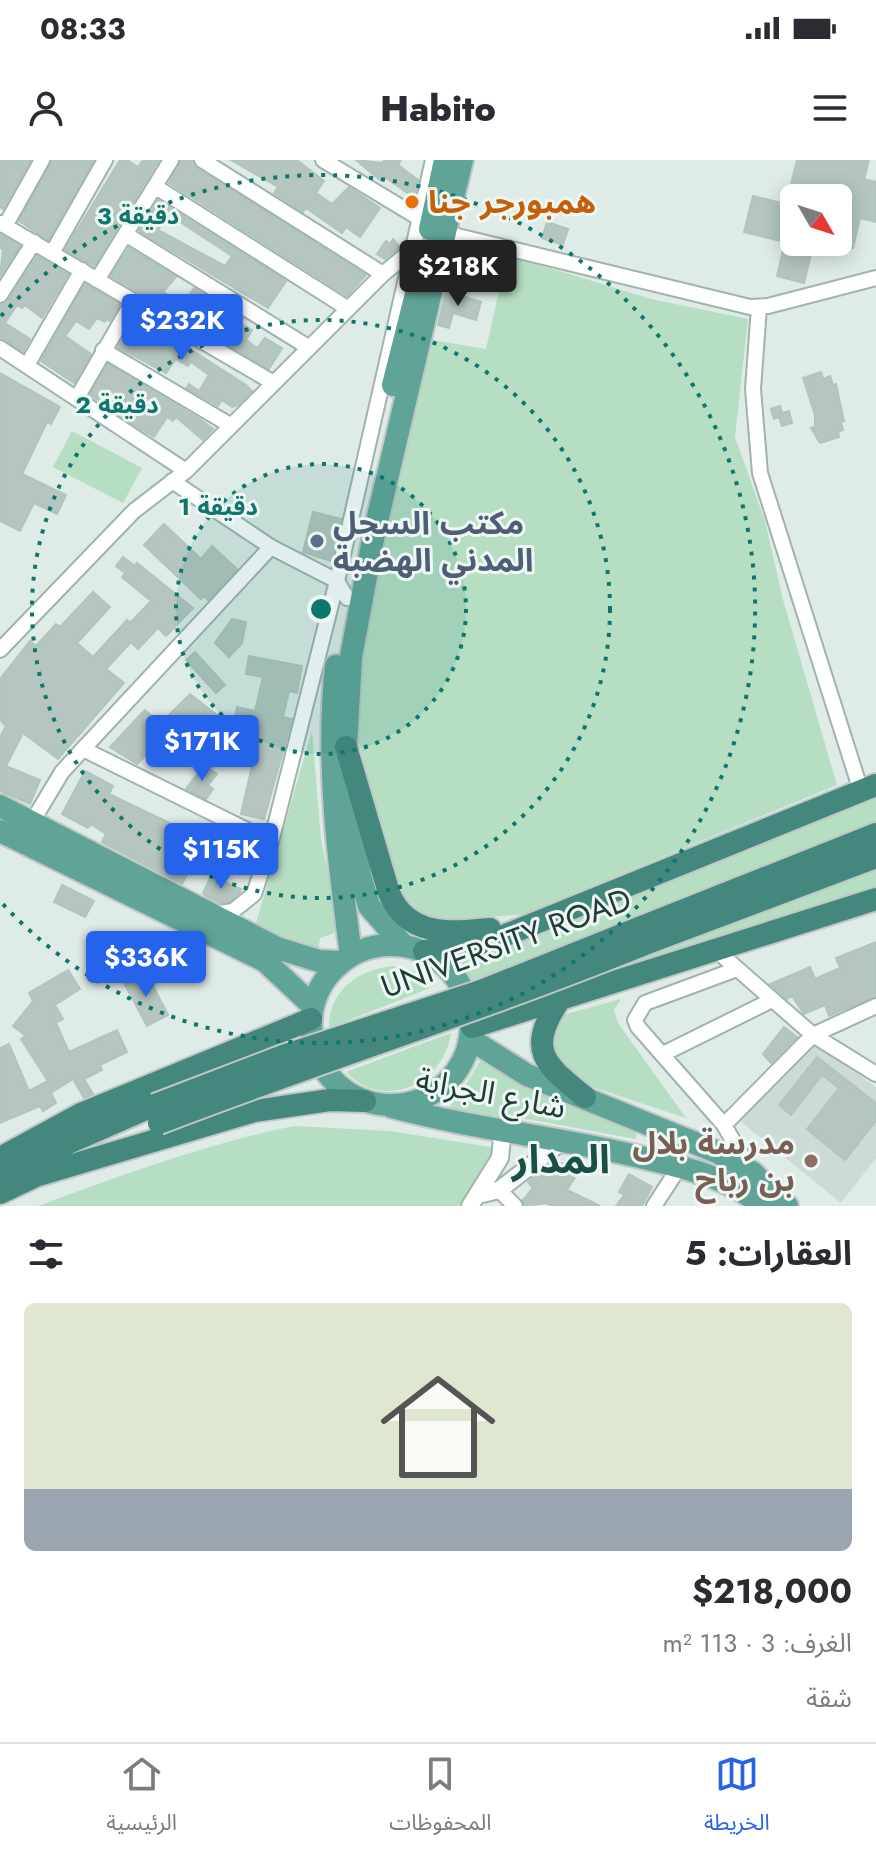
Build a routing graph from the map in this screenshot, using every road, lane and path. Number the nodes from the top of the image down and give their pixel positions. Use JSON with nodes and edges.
{"nodes":[{"id":1,"x":42,"y":160,"type":"edge"},
{"id":2,"x":105,"y":160,"type":"edge"},
{"id":3,"x":171,"y":160,"type":"edge"},
{"id":4,"x":202,"y":160,"type":"edge"},
{"id":5,"x":323,"y":160,"type":"edge"},
{"id":6,"x":433,"y":160,"type":"edge"},
{"id":7,"x":445,"y":160,"type":"edge"},
{"id":8,"x":462,"y":160,"type":"edge"},
{"id":9,"x":156,"y":187,"type":"junction"},
{"id":10,"x":419,"y":218,"type":"junction"},
{"id":11,"x":3,"y":224,"type":"edge"},
{"id":12,"x":445,"y":233,"type":"junction"},
{"id":13,"x":127,"y":235,"type":"junction"},
{"id":14,"x":34,"y":242,"type":"junction"},
{"id":15,"x":419,"y":250,"type":"junction"},
{"id":16,"x":52,"y":253,"type":"junction"},
{"id":17,"x":82,"y":270,"type":"junction"},
{"id":18,"x":383,"y":274,"type":"junction"},
{"id":19,"x":876,"y":278,"type":"edge"},
{"id":20,"x":97,"y":280,"type":"junction"},
{"id":21,"x":0,"y":295,"type":"edge"},
{"id":22,"x":132,"y":303,"type":"junction"},
{"id":23,"x":759,"y":307,"type":"junction"},
{"id":24,"x":347,"y":308,"type":"junction"},
{"id":25,"x":308,"y":347,"type":"junction"},
{"id":26,"x":0,"y":348,"type":"edge"},
{"id":27,"x":103,"y":350,"type":"junction"},
{"id":28,"x":27,"y":365,"type":"junction"},
{"id":29,"x":272,"y":382,"type":"junction"},
{"id":30,"x":78,"y":396,"type":"junction"},
{"id":31,"x":230,"y":425,"type":"junction"},
{"id":32,"x":186,"y":471,"type":"junction"},
{"id":33,"x":172,"y":481,"type":"junction"},
{"id":34,"x":367,"y":534,"type":"junction"},
{"id":35,"x":271,"y":547,"type":"junction"},
{"id":36,"x":342,"y":590,"type":"junction"},
{"id":37,"x":0,"y":650,"type":"edge"},
{"id":38,"x":346,"y":747,"type":"junction"},
{"id":39,"x":83,"y":749,"type":"junction"},
{"id":40,"x":869,"y":788,"type":"edge"},
{"id":41,"x":0,"y":806,"type":"edge"},
{"id":42,"x":32,"y":822,"type":"junction"},
{"id":43,"x":0,"y":831,"type":"edge"},
{"id":44,"x":876,"y":834,"type":"edge"},
{"id":45,"x":271,"y":842,"type":"junction"},
{"id":46,"x":876,"y":857,"type":"edge"},
{"id":47,"x":876,"y":899,"type":"edge"},
{"id":48,"x":210,"y":914,"type":"junction"},
{"id":49,"x":550,"y":919,"type":"junction"},
{"id":50,"x":642,"y":936,"type":"junction"},
{"id":51,"x":413,"y":948,"type":"junction"},
{"id":52,"x":717,"y":951,"type":"junction"},
{"id":53,"x":347,"y":958,"type":"junction"},
{"id":54,"x":737,"y":969,"type":"junction"},
{"id":55,"x":772,"y":1000,"type":"junction"},
{"id":56,"x":558,"y":1002,"type":"junction"},
{"id":57,"x":876,"y":1006,"type":"edge"},
{"id":58,"x":312,"y":1012,"type":"junction"},
{"id":59,"x":471,"y":1033,"type":"junction"},
{"id":60,"x":813,"y":1035,"type":"junction"},
{"id":61,"x":663,"y":1054,"type":"junction"},
{"id":62,"x":876,"y":1074,"type":"edge"},
{"id":63,"x":585,"y":1097,"type":"junction"},
{"id":64,"x":365,"y":1101,"type":"junction"},
{"id":65,"x":387,"y":1105,"type":"junction"},
{"id":66,"x":157,"y":1114,"type":"junction"},
{"id":67,"x":633,"y":1117,"type":"junction"},
{"id":68,"x":724,"y":1125,"type":"junction"},
{"id":69,"x":503,"y":1128,"type":"junction"},
{"id":70,"x":565,"y":1139,"type":"junction"},
{"id":71,"x":626,"y":1154,"type":"junction"},
{"id":72,"x":2,"y":1161,"type":"edge"},
{"id":73,"x":680,"y":1166,"type":"junction"},
{"id":74,"x":753,"y":1173,"type":"junction"},
{"id":75,"x":32,"y":1177,"type":"junction"},
{"id":76,"x":499,"y":1190,"type":"junction"},
{"id":77,"x":0,"y":1193,"type":"edge"},
{"id":78,"x":474,"y":1201,"type":"edge"},
{"id":79,"x":657,"y":1205,"type":"edge"},
{"id":80,"x":515,"y":1206,"type":"edge"},
{"id":81,"x":763,"y":1206,"type":"edge"},
{"id":82,"x":787,"y":1206,"type":"edge"}],
"edges":[{"from":1,"to":11,"type":"street"},
{"from":2,"to":16,"type":"street"},
{"from":3,"to":9,"type":"street"},
{"from":4,"to":18,"type":"street"},
{"from":5,"to":10,"type":"street"},
{"from":6,"to":10,"type":"street"},
{"from":7,"to":15,"type":"main road"},
{"from":8,"to":12,"type":"main road"},
{"from":9,"to":13,"type":"street"},
{"from":9,"to":24,"type":"street"},
{"from":10,"to":15,"type":"street"},
{"from":11,"to":14,"type":"street"},
{"from":12,"to":23,"type":"street"},
{"from":12,"to":34,"type":"main road"},
{"from":13,"to":20,"type":"street"},
{"from":13,"to":25,"type":"street"},
{"from":14,"to":16,"type":"street"},
{"from":14,"to":21,"type":"street"},
{"from":15,"to":18,"type":"street"},
{"from":15,"to":34,"type":"main road"},
{"from":15,"to":36,"type":"street"},
{"from":16,"to":17,"type":"street"},
{"from":17,"to":20,"type":"street"},
{"from":17,"to":28,"type":"street"},
{"from":18,"to":24,"type":"street"},
{"from":19,"to":23,"type":"street"},
{"from":20,"to":22,"type":"street"},
{"from":22,"to":27,"type":"street"},
{"from":22,"to":29,"type":"street"},
{"from":23,"to":40,"type":"street"},
{"from":24,"to":25,"type":"street"},
{"from":25,"to":29,"type":"street"},
{"from":26,"to":28,"type":"street"},
{"from":27,"to":30,"type":"street"},
{"from":27,"to":31,"type":"street"},
{"from":28,"to":30,"type":"street"},
{"from":29,"to":31,"type":"street"},
{"from":30,"to":32,"type":"street"},
{"from":31,"to":32,"type":"street"},
{"from":32,"to":33,"type":"street"},
{"from":33,"to":35,"type":"street"},
{"from":33,"to":37,"type":"street"},
{"from":34,"to":36,"type":"main road"},
{"from":34,"to":38,"type":"main road"},
{"from":35,"to":36,"type":"street"},
{"from":35,"to":39,"type":"street"},
{"from":36,"to":45,"type":"street"},
{"from":36,"to":53,"type":"main road"},
{"from":38,"to":49,"type":"highway"},
{"from":38,"to":51,"type":"main road"},
{"from":39,"to":42,"type":"street"},
{"from":39,"to":45,"type":"street"},
{"from":40,"to":49,"type":"highway"},
{"from":41,"to":42,"type":"main road"},
{"from":42,"to":48,"type":"main road"},
{"from":43,"to":58,"type":"main road"},
{"from":44,"to":50,"type":"highway","name":"UNIVERSITY ROAD"},
{"from":45,"to":48,"type":"street"},
{"from":46,"to":50,"type":"highway","name":"UNIVERSITY ROAD"},
{"from":47,"to":52,"type":"highway"},
{"from":48,"to":53,"type":"main road"},
{"from":49,"to":51,"type":"highway"},
{"from":50,"to":66,"type":"highway","name":"UNIVERSITY ROAD","bridge":true},
{"from":51,"to":53,"type":"main road"},
{"from":51,"to":59,"type":"main road"},
{"from":52,"to":54,"type":"street"},
{"from":52,"to":56,"type":"highway"},
{"from":53,"to":58,"type":"main road"},
{"from":54,"to":55,"type":"street"},
{"from":54,"to":61,"type":"street"},
{"from":55,"to":60,"type":"street"},
{"from":55,"to":61,"type":"street"},
{"from":56,"to":59,"type":"highway"},
{"from":56,"to":63,"type":"highway"},
{"from":57,"to":60,"type":"street"},
{"from":58,"to":64,"type":"main road"},
{"from":58,"to":72,"type":"highway"},
{"from":59,"to":63,"type":"main road","name":"شارع الجرابة"},
{"from":59,"to":65,"type":"main road"},
{"from":60,"to":62,"type":"street"},
{"from":60,"to":68,"type":"street"},
{"from":61,"to":68,"type":"street"},
{"from":63,"to":67,"type":"main road","name":"شارع الجرابة"},
{"from":64,"to":65,"type":"main road"},
{"from":64,"to":75,"type":"highway"},
{"from":65,"to":69,"type":"main road","name":"شارع الجرابة"},
{"from":66,"to":72,"type":"highway"},
{"from":66,"to":75,"type":"highway"},
{"from":67,"to":71,"type":"main road"},
{"from":67,"to":74,"type":"main road","name":"شارع الجرابة"},
{"from":68,"to":74,"type":"street"},
{"from":69,"to":70,"type":"main road","name":"شارع الجرابة"},
{"from":69,"to":78,"type":"street"},
{"from":70,"to":71,"type":"main road","name":"شارع الجرابة"},
{"from":70,"to":76,"type":"street"},
{"from":71,"to":73,"type":"main road","name":"شارع الجرابة"},
{"from":73,"to":79,"type":"street"},
{"from":73,"to":81,"type":"main road","name":"شارع الجرابة"},
{"from":74,"to":82,"type":"main road","name":"شارع الجرابة"},
{"from":75,"to":77,"type":"highway"},
{"from":76,"to":78,"type":"street"},
{"from":76,"to":80,"type":"street"}]}
